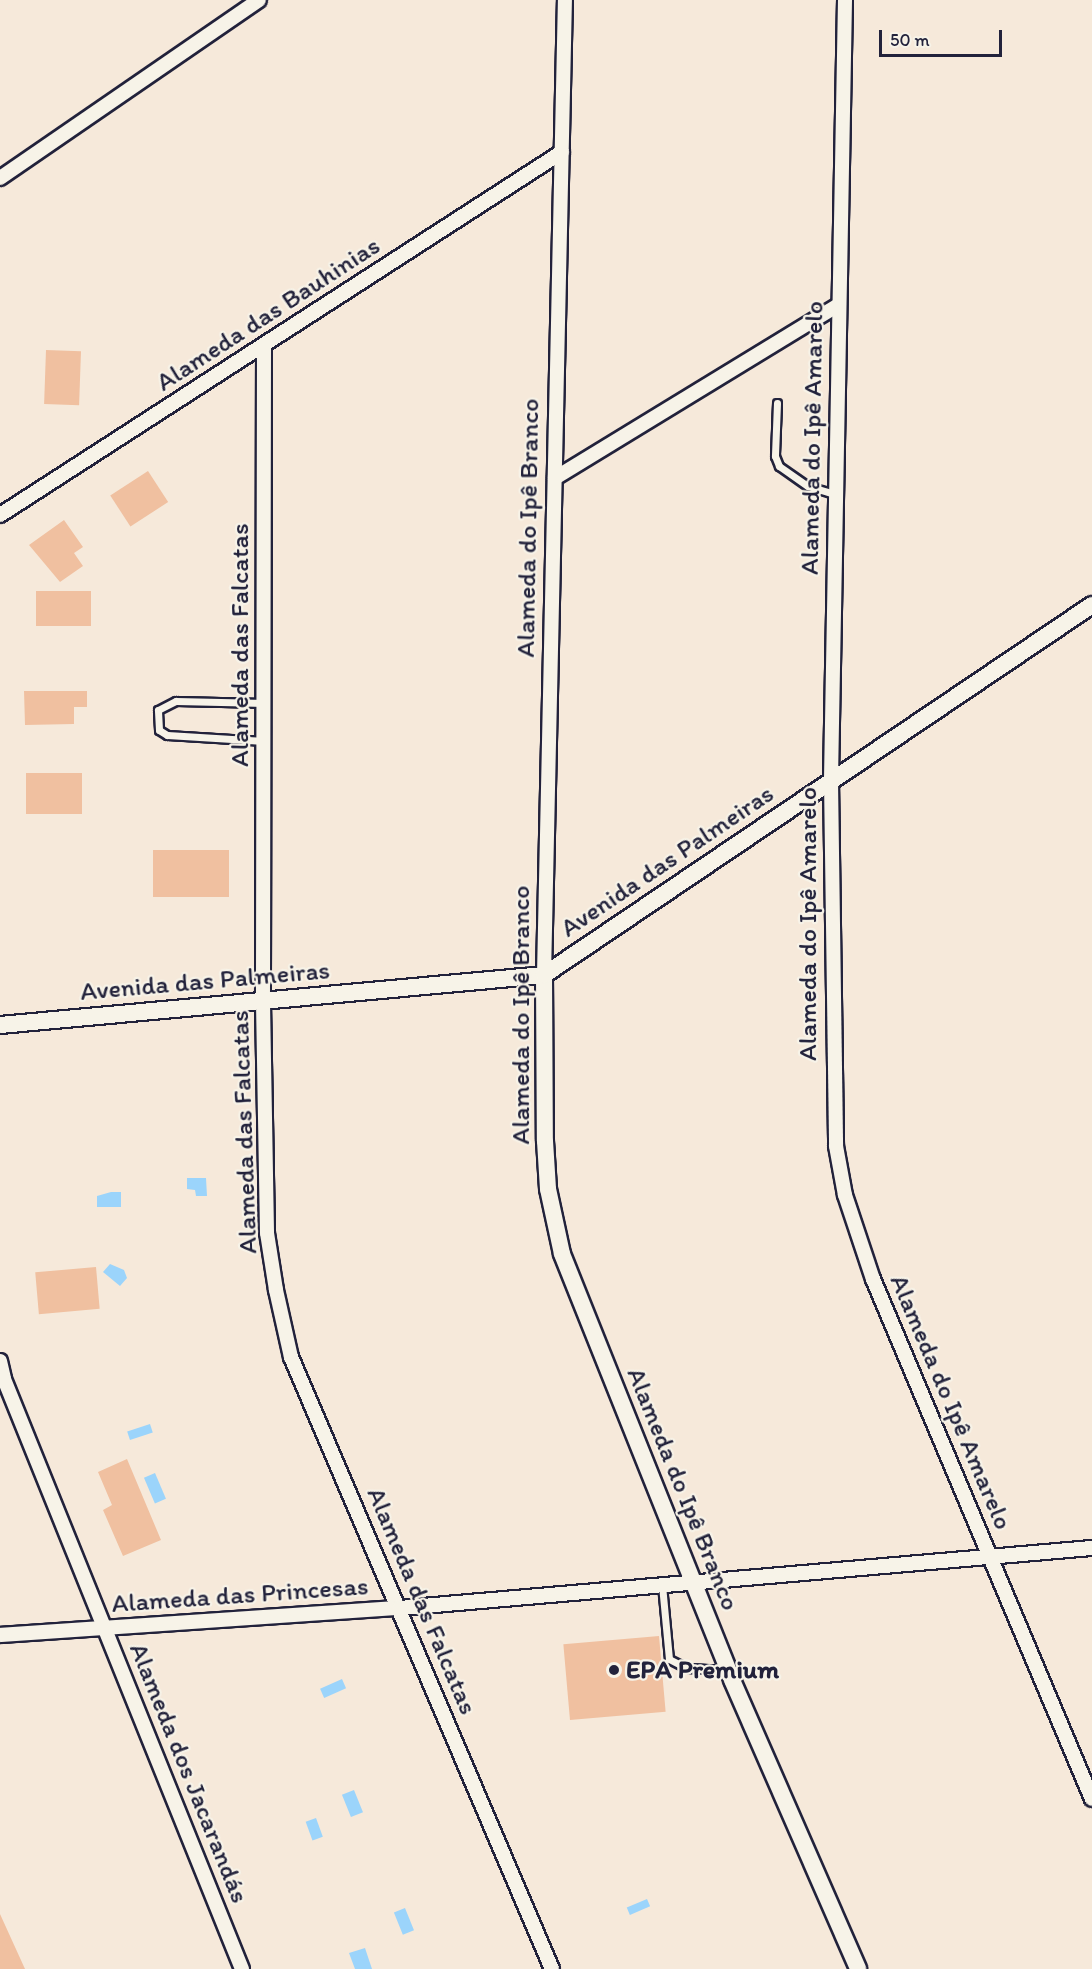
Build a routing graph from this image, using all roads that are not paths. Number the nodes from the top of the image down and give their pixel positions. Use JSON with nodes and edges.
{"nodes":[{"id":1,"x":259,"y":0,"type":"edge"},
{"id":2,"x":565,"y":0,"type":"edge"},
{"id":3,"x":845,"y":0,"type":"edge"},
{"id":4,"x":562,"y":152,"type":"junction"},
{"id":5,"x":0,"y":178,"type":"edge"},
{"id":6,"x":838,"y":305,"type":"junction"},
{"id":7,"x":264,"y":345,"type":"junction"},
{"id":8,"x":777,"y":403,"type":"dead end"},
{"id":9,"x":555,"y":478,"type":"junction"},
{"id":10,"x":835,"y":494,"type":"junction"},
{"id":11,"x":0,"y":515,"type":"edge"},
{"id":12,"x":1092,"y":605,"type":"edge"},
{"id":13,"x":265,"y":703,"type":"junction"},
{"id":14,"x":264,"y":741,"type":"junction"},
{"id":15,"x":831,"y":781,"type":"junction"},
{"id":16,"x":544,"y":975,"type":"junction"},
{"id":17,"x":263,"y":1003,"type":"junction"},
{"id":18,"x":0,"y":1025,"type":"edge"},
{"id":19,"x":0,"y":1361,"type":"edge"},
{"id":20,"x":1092,"y":1548,"type":"edge"},
{"id":21,"x":991,"y":1560,"type":"junction"},
{"id":22,"x":693,"y":1582,"type":"junction"},
{"id":23,"x":662,"y":1585,"type":"junction"},
{"id":24,"x":400,"y":1608,"type":"junction"},
{"id":25,"x":105,"y":1629,"type":"junction"},
{"id":26,"x":0,"y":1635,"type":"edge"},
{"id":27,"x":729,"y":1670,"type":"junction"},
{"id":28,"x":1092,"y":1799,"type":"edge"},
{"id":29,"x":242,"y":1969,"type":"edge"},
{"id":30,"x":552,"y":1969,"type":"edge"},
{"id":31,"x":858,"y":1969,"type":"edge"}],
"edges":[{"from":1,"to":5,"type":"street"},
{"from":2,"to":4,"type":"street","name":"Alameda do Ipê Branco"},
{"from":3,"to":6,"type":"street","name":"Alameda do Ipê Amarelo"},
{"from":4,"to":7,"type":"street","name":"Alameda das Bauhinias"},
{"from":4,"to":9,"type":"street","name":"Alameda do Ipê Branco"},
{"from":6,"to":9,"type":"street"},
{"from":6,"to":10,"type":"street","name":"Alameda do Ipê Amarelo"},
{"from":7,"to":11,"type":"street","name":"Alameda das Bauhinias"},
{"from":7,"to":13,"type":"street","name":"Alameda das Falcatas"},
{"from":8,"to":10,"type":"lane"},
{"from":9,"to":16,"type":"street","name":"Alameda do Ipê Branco"},
{"from":10,"to":15,"type":"street","name":"Alameda do Ipê Amarelo"},
{"from":12,"to":15,"type":"street","name":"Avenida das Palmeiras"},
{"from":13,"to":14,"type":"street","name":"Alameda das Falcatas"},
{"from":13,"to":14,"type":"lane"},
{"from":14,"to":17,"type":"street","name":"Alameda das Falcatas"},
{"from":15,"to":16,"type":"street","name":"Avenida das Palmeiras"},
{"from":15,"to":21,"type":"street","name":"Alameda do Ipê Amarelo"},
{"from":16,"to":17,"type":"street","name":"Avenida das Palmeiras"},
{"from":16,"to":22,"type":"street","name":"Alameda do Ipê Branco"},
{"from":17,"to":18,"type":"street","name":"Avenida das Palmeiras"},
{"from":17,"to":24,"type":"street","name":"Alameda das Falcatas"},
{"from":19,"to":25,"type":"street","name":"Alameda dos Jacarandás"},
{"from":20,"to":21,"type":"street","name":"Alameda das Princesas"},
{"from":21,"to":22,"type":"street","name":"Alameda das Princesas"},
{"from":21,"to":28,"type":"street","name":"Alameda do Ipê Amarelo"},
{"from":22,"to":23,"type":"street","name":"Alameda das Princesas"},
{"from":22,"to":27,"type":"street","name":"Alameda do Ipê Branco"},
{"from":23,"to":24,"type":"street","name":"Alameda das Princesas"},
{"from":23,"to":27,"type":"lane"},
{"from":24,"to":25,"type":"street","name":"Alameda das Princesas"},
{"from":24,"to":30,"type":"street","name":"Alameda das Falcatas"},
{"from":25,"to":26,"type":"street","name":"Alameda das Princesas"},
{"from":25,"to":29,"type":"street","name":"Alameda dos Jacarandás"},
{"from":27,"to":31,"type":"street","name":"Alameda do Ipê Branco"}]}
